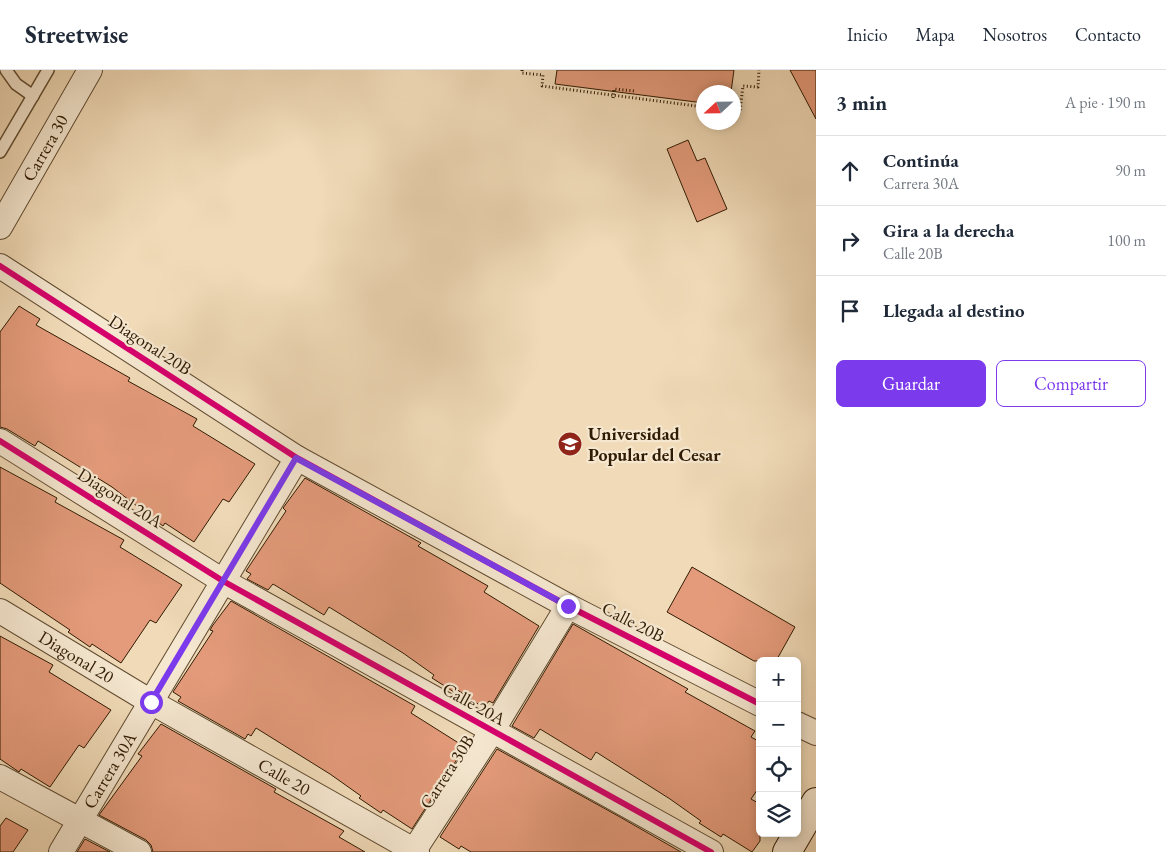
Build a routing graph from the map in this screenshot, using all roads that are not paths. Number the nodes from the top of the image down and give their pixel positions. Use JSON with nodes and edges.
{"nodes":[{"id":1,"x":6,"y":70,"type":"edge"},
{"id":2,"x":48,"y":70,"type":"edge"},
{"id":3,"x":90,"y":70,"type":"edge"},
{"id":4,"x":33,"y":96,"type":"junction"},
{"id":5,"x":0,"y":152,"type":"edge"},
{"id":6,"x":0,"y":226,"type":"edge"},
{"id":7,"x":0,"y":266,"type":"edge"},
{"id":8,"x":0,"y":441,"type":"edge"},
{"id":9,"x":290,"y":454,"type":"junction"},
{"id":10,"x":223,"y":581,"type":"junction"},
{"id":11,"x":568,"y":606,"type":"junction"},
{"id":12,"x":0,"y":611,"type":"edge"},
{"id":13,"x":151,"y":702,"type":"junction"},
{"id":14,"x":756,"y":702,"type":"edge"},
{"id":15,"x":801,"y":726,"type":"edge"},
{"id":16,"x":492,"y":730,"type":"junction"},
{"id":17,"x":816,"y":733,"type":"edge"},
{"id":18,"x":0,"y":777,"type":"edge"},
{"id":19,"x":816,"y":802,"type":"edge"},
{"id":20,"x":81,"y":819,"type":"junction"},
{"id":21,"x":415,"y":851,"type":"edge"},
{"id":22,"x":62,"y":852,"type":"edge"},
{"id":23,"x":138,"y":852,"type":"edge"},
{"id":24,"x":711,"y":852,"type":"edge"},
{"id":25,"x":787,"y":852,"type":"edge"}],
"edges":[{"from":1,"to":4,"type":"lane"},
{"from":2,"to":4,"type":"lane"},
{"from":3,"to":6,"type":"street","name":"Carrera 30"},
{"from":4,"to":5,"type":"lane"},
{"from":7,"to":9,"type":"street","name":"Diagonal 20B"},
{"from":8,"to":10,"type":"street","name":"Diagonal 20A"},
{"from":9,"to":10,"type":"street","name":"Carrera 30A"},
{"from":9,"to":11,"type":"street","name":"Calle 20B"},
{"from":10,"to":13,"type":"street","name":"Carrera 30A"},
{"from":10,"to":16,"type":"street","name":"Calle 20A"},
{"from":11,"to":14,"type":"street","name":"Calle 20B"},
{"from":11,"to":16,"type":"street","name":"Carrera 30B"},
{"from":12,"to":13,"type":"street","name":"Diagonal 20"},
{"from":13,"to":20,"type":"street","name":"Carrera 30A"},
{"from":13,"to":21,"type":"street","name":"Calle 20"},
{"from":15,"to":17,"type":"street"},
{"from":16,"to":21,"type":"street","name":"Carrera 30B"},
{"from":16,"to":24,"type":"street","name":"Calle 20A"},
{"from":18,"to":20,"type":"street"},
{"from":19,"to":25,"type":"main road"},
{"from":20,"to":22,"type":"street","name":"Carrera 30A"},
{"from":20,"to":23,"type":"street"}]}
